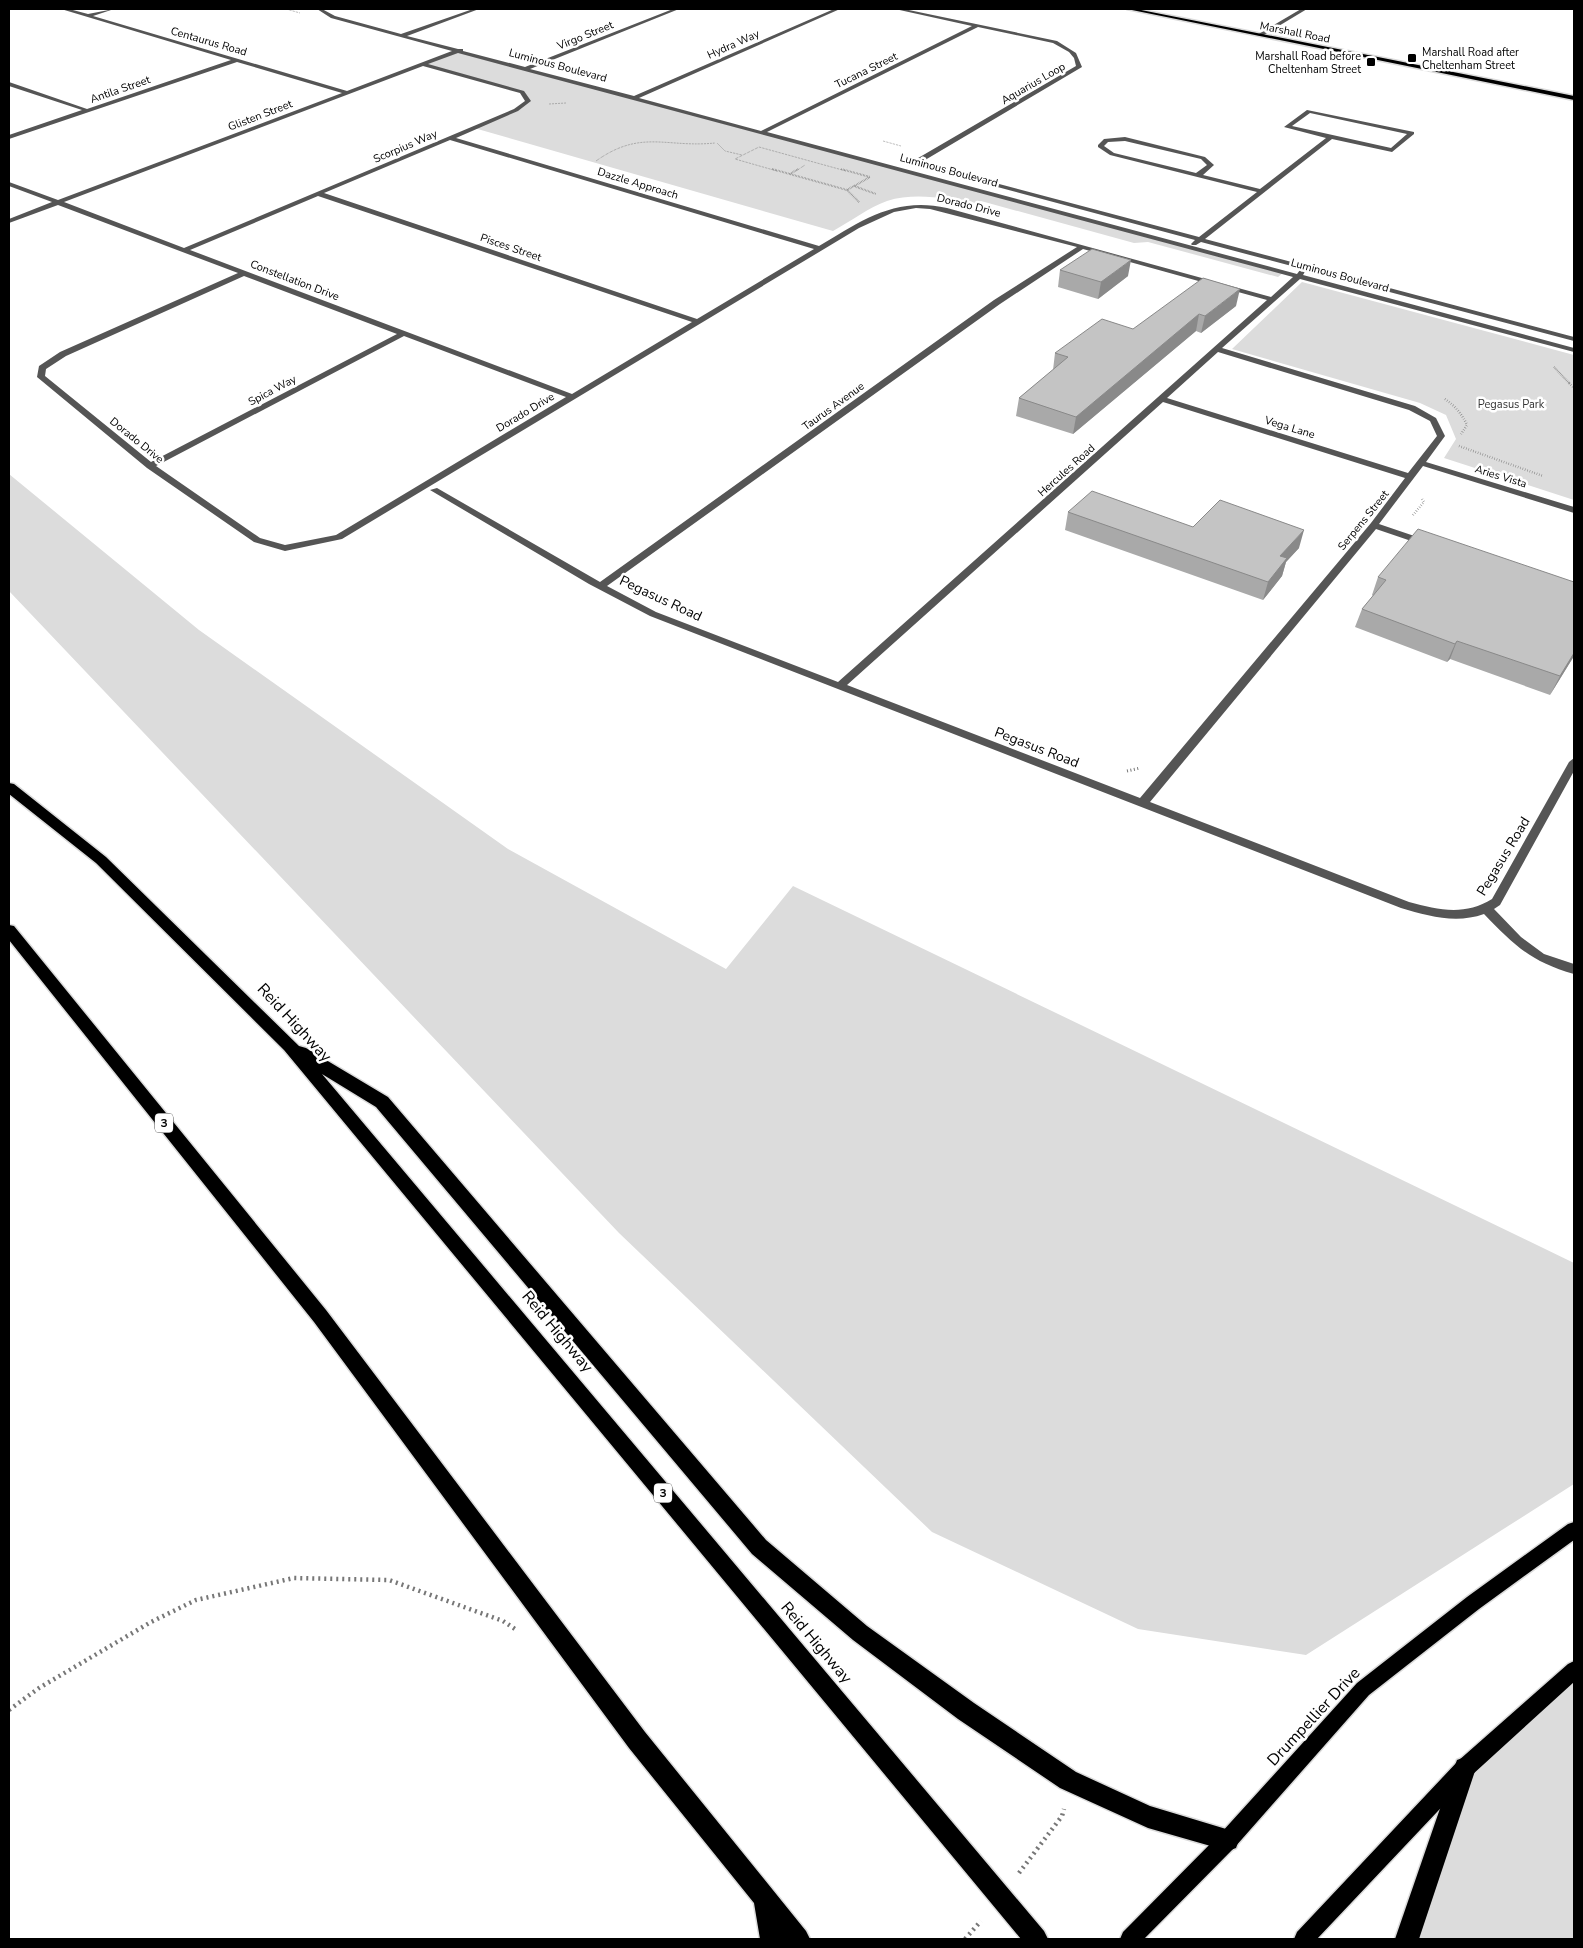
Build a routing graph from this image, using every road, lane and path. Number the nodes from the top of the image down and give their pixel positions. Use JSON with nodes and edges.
{"nodes":[{"id":1,"x":64,"y":9,"type":"edge"},
{"id":2,"x":112,"y":9,"type":"edge"},
{"id":3,"x":319,"y":9,"type":"edge"},
{"id":4,"x":477,"y":9,"type":"edge"},
{"id":5,"x":677,"y":9,"type":"edge"},
{"id":6,"x":838,"y":9,"type":"edge"},
{"id":7,"x":898,"y":9,"type":"edge"},
{"id":8,"x":1130,"y":9,"type":"edge"},
{"id":9,"x":1304,"y":9,"type":"edge"},
{"id":10,"x":347,"y":13,"type":"dead end"},
{"id":11,"x":88,"y":16,"type":"junction"},
{"id":12,"x":375,"y":21,"type":"dead end"},
{"id":13,"x":977,"y":26,"type":"junction"},
{"id":14,"x":402,"y":28,"type":"dead end"},
{"id":15,"x":414,"y":31,"type":"junction"},
{"id":16,"x":423,"y":34,"type":"dead end"},
{"id":17,"x":1260,"y":35,"type":"junction"},
{"id":18,"x":401,"y":36,"type":"junction"},
{"id":19,"x":470,"y":46,"type":"dead end"},
{"id":20,"x":460,"y":47,"type":"junction"},
{"id":21,"x":237,"y":60,"type":"junction"},
{"id":22,"x":538,"y":64,"type":"junction"},
{"id":23,"x":424,"y":65,"type":"junction"},
{"id":24,"x":528,"y":65,"type":"junction"},
{"id":25,"x":547,"y":66,"type":"dead end"},
{"id":26,"x":9,"y":84,"type":"edge"},
{"id":27,"x":647,"y":92,"type":"junction"},
{"id":28,"x":348,"y":93,"type":"junction"},
{"id":29,"x":637,"y":94,"type":"junction"},
{"id":30,"x":656,"y":95,"type":"dead end"},
{"id":31,"x":1574,"y":98,"type":"edge"},
{"id":32,"x":86,"y":110,"type":"junction"},
{"id":33,"x":1364,"y":122,"type":"junction"},
{"id":34,"x":765,"y":124,"type":"dead end"},
{"id":35,"x":774,"y":126,"type":"junction"},
{"id":36,"x":1357,"y":128,"type":"dead end"},
{"id":37,"x":783,"y":129,"type":"dead end"},
{"id":38,"x":764,"y":131,"type":"junction"},
{"id":39,"x":1350,"y":134,"type":"dead end"},
{"id":40,"x":9,"y":137,"type":"edge"},
{"id":41,"x":1330,"y":137,"type":"junction"},
{"id":42,"x":450,"y":138,"type":"junction"},
{"id":43,"x":1343,"y":140,"type":"junction"},
{"id":44,"x":716,"y":143,"type":"dead end"},
{"id":45,"x":595,"y":161,"type":"dead end"},
{"id":46,"x":812,"y":161,"type":"junction"},
{"id":47,"x":905,"y":161,"type":"dead end"},
{"id":48,"x":914,"y":164,"type":"junction"},
{"id":49,"x":902,"y":169,"type":"junction"},
{"id":50,"x":790,"y":174,"type":"junction"},
{"id":51,"x":1198,"y":176,"type":"junction"},
{"id":52,"x":9,"y":184,"type":"edge"},
{"id":53,"x":1261,"y":191,"type":"junction"},
{"id":54,"x":317,"y":193,"type":"junction"},
{"id":55,"x":57,"y":202,"type":"junction"},
{"id":56,"x":9,"y":221,"type":"edge"},
{"id":57,"x":1198,"y":240,"type":"junction"},
{"id":58,"x":1082,"y":247,"type":"junction"},
{"id":59,"x":1190,"y":247,"type":"junction"},
{"id":60,"x":820,"y":248,"type":"junction"},
{"id":61,"x":184,"y":250,"type":"junction"},
{"id":62,"x":1307,"y":269,"type":"junction"},
{"id":63,"x":244,"y":273,"type":"junction"},
{"id":64,"x":1299,"y":276,"type":"junction"},
{"id":65,"x":1272,"y":299,"type":"junction"},
{"id":66,"x":698,"y":322,"type":"junction"},
{"id":67,"x":404,"y":333,"type":"junction"},
{"id":68,"x":1574,"y":339,"type":"edge"},
{"id":69,"x":1217,"y":349,"type":"junction"},
{"id":70,"x":1574,"y":350,"type":"edge"},
{"id":71,"x":1552,"y":365,"type":"dead end"},
{"id":72,"x":1574,"y":388,"type":"edge"},
{"id":73,"x":572,"y":397,"type":"junction"},
{"id":74,"x":1162,"y":399,"type":"junction"},
{"id":75,"x":1439,"y":440,"type":"junction"},
{"id":76,"x":1422,"y":463,"type":"junction"},
{"id":77,"x":150,"y":466,"type":"junction"},
{"id":78,"x":1411,"y":477,"type":"junction"},
{"id":79,"x":1550,"y":478,"type":"dead end"},
{"id":80,"x":434,"y":490,"type":"dead end"},
{"id":81,"x":1574,"y":510,"type":"edge"},
{"id":82,"x":1374,"y":525,"type":"junction"},
{"id":83,"x":1434,"y":545,"type":"edge"},
{"id":84,"x":601,"y":586,"type":"junction"},
{"id":85,"x":839,"y":687,"type":"junction"},
{"id":86,"x":1574,"y":762,"type":"edge"},
{"id":87,"x":9,"y":787,"type":"edge"},
{"id":88,"x":1142,"y":804,"type":"junction"},
{"id":89,"x":1487,"y":909,"type":"junction"},
{"id":90,"x":9,"y":930,"type":"edge"},
{"id":91,"x":1574,"y":969,"type":"edge"},
{"id":92,"x":290,"y":1046,"type":"junction"},
{"id":93,"x":1574,"y":1530,"type":"edge"},
{"id":94,"x":519,"y":1632,"type":"dead end"},
{"id":95,"x":1574,"y":1670,"type":"edge"},
{"id":96,"x":9,"y":1710,"type":"edge"},
{"id":97,"x":1465,"y":1768,"type":"junction"},
{"id":98,"x":1068,"y":1780,"type":"junction"},
{"id":99,"x":1228,"y":1840,"type":"junction"},
{"id":100,"x":765,"y":1897,"type":"junction"},
{"id":101,"x":1000,"y":1898,"type":"junction"},
{"id":102,"x":772,"y":1939,"type":"edge"},
{"id":103,"x":798,"y":1939,"type":"edge"},
{"id":104,"x":965,"y":1939,"type":"edge"},
{"id":105,"x":1036,"y":1939,"type":"edge"},
{"id":106,"x":1130,"y":1939,"type":"edge"},
{"id":107,"x":1304,"y":1939,"type":"edge"},
{"id":108,"x":1407,"y":1939,"type":"edge"}],
"edges":[{"from":1,"to":11,"type":"street","name":"Centaurus Road"},
{"from":2,"to":11,"type":"street"},
{"from":3,"to":18,"type":"street","name":"Luminous Boulevard"},
{"from":4,"to":15,"type":"street"},
{"from":5,"to":22,"type":"street","name":"Virgo Street"},
{"from":6,"to":27,"type":"street","name":"Hydra Way"},
{"from":7,"to":13,"type":"street","name":"Aquarius Loop"},
{"from":8,"to":17,"type":"main road","name":"Marshall Road"},
{"from":9,"to":17,"type":"street"},
{"from":10,"to":12,"type":"street"},
{"from":11,"to":21,"type":"street","name":"Centaurus Road"},
{"from":13,"to":35,"type":"street","name":"Tucana Street"},
{"from":13,"to":48,"type":"street","name":"Aquarius Loop"},
{"from":14,"to":15,"type":"street"},
{"from":15,"to":16,"type":"street"},
{"from":15,"to":18,"type":"street"},
{"from":17,"to":31,"type":"main road","name":"Marshall Road"},
{"from":18,"to":20,"type":"street","name":"Luminous Boulevard"},
{"from":19,"to":20,"type":"street","name":"Luminous Boulevard"},
{"from":20,"to":23,"type":"street","name":"Glisten Street"},
{"from":20,"to":24,"type":"street","name":"Luminous Boulevard"},
{"from":21,"to":28,"type":"street","name":"Centaurus Road"},
{"from":21,"to":32,"type":"street","name":"Antila Street"},
{"from":22,"to":24,"type":"street","name":"Luminous Boulevard"},
{"from":22,"to":25,"type":"street","name":"Luminous Boulevard"},
{"from":23,"to":28,"type":"street","name":"Glisten Street"},
{"from":23,"to":42,"type":"street","name":"Scorpius Way"},
{"from":24,"to":29,"type":"street","name":"Luminous Boulevard"},
{"from":26,"to":32,"type":"street"},
{"from":27,"to":29,"type":"street","name":"Luminous Boulevard"},
{"from":27,"to":30,"type":"street","name":"Luminous Boulevard"},
{"from":28,"to":55,"type":"street","name":"Glisten Street"},
{"from":29,"to":38,"type":"street","name":"Luminous Boulevard"},
{"from":32,"to":40,"type":"street","name":"Antila Street"},
{"from":33,"to":36,"type":"street"},
{"from":33,"to":41,"type":"street"},
{"from":33,"to":43,"type":"street"},
{"from":34,"to":35,"type":"street"},
{"from":35,"to":37,"type":"street"},
{"from":35,"to":38,"type":"street","name":"Tucana Street"},
{"from":38,"to":49,"type":"street","name":"Luminous Boulevard"},
{"from":39,"to":43,"type":"street"},
{"from":41,"to":43,"type":"street"},
{"from":41,"to":53,"type":"street"},
{"from":42,"to":54,"type":"street","name":"Scorpius Way"},
{"from":42,"to":60,"type":"street","name":"Dazzle Approach"},
{"from":44,"to":45,"type":"path"},
{"from":46,"to":50,"type":"path"},
{"from":46,"to":50,"type":"path"},
{"from":46,"to":50,"type":"path"},
{"from":47,"to":48,"type":"street","name":"Luminous Boulevard"},
{"from":48,"to":49,"type":"street","name":"Aquarius Loop"},
{"from":48,"to":57,"type":"street","name":"Luminous Boulevard"},
{"from":49,"to":59,"type":"street","name":"Luminous Boulevard"},
{"from":51,"to":51,"type":"street"},
{"from":51,"to":53,"type":"street"},
{"from":52,"to":55,"type":"street","name":"Constellation Drive"},
{"from":53,"to":57,"type":"street"},
{"from":54,"to":61,"type":"street","name":"Scorpius Way"},
{"from":54,"to":66,"type":"street","name":"Pisces Street"},
{"from":55,"to":56,"type":"street","name":"Glisten Street"},
{"from":55,"to":61,"type":"street","name":"Constellation Drive"},
{"from":57,"to":59,"type":"street"},
{"from":57,"to":62,"type":"street","name":"Luminous Boulevard"},
{"from":58,"to":60,"type":"street","name":"Dorado Drive"},
{"from":58,"to":65,"type":"street","name":"Dorado Drive"},
{"from":58,"to":84,"type":"street","name":"Taurus Avenue"},
{"from":59,"to":64,"type":"street","name":"Luminous Boulevard"},
{"from":60,"to":66,"type":"street","name":"Dorado Drive"},
{"from":61,"to":63,"type":"street","name":"Constellation Drive"},
{"from":62,"to":64,"type":"street","name":"Hercules Road"},
{"from":62,"to":68,"type":"street","name":"Luminous Boulevard"},
{"from":63,"to":67,"type":"street","name":"Constellation Drive"},
{"from":63,"to":77,"type":"street","name":"Dorado Drive"},
{"from":64,"to":65,"type":"street","name":"Hercules Road"},
{"from":64,"to":70,"type":"street","name":"Luminous Boulevard"},
{"from":65,"to":69,"type":"street","name":"Hercules Road"},
{"from":66,"to":73,"type":"street","name":"Dorado Drive"},
{"from":67,"to":73,"type":"street","name":"Constellation Drive"},
{"from":67,"to":77,"type":"street","name":"Spica Way"},
{"from":69,"to":74,"type":"street","name":"Hercules Road"},
{"from":69,"to":75,"type":"street"},
{"from":71,"to":72,"type":"path"},
{"from":73,"to":77,"type":"street","name":"Dorado Drive"},
{"from":74,"to":78,"type":"street","name":"Vega Lane"},
{"from":74,"to":85,"type":"street","name":"Hercules Road"},
{"from":75,"to":76,"type":"street","name":"Serpens Street"},
{"from":75,"to":79,"type":"path"},
{"from":76,"to":78,"type":"street","name":"Serpens Street"},
{"from":76,"to":81,"type":"street","name":"Aries Vista"},
{"from":78,"to":82,"type":"street","name":"Serpens Street"},
{"from":80,"to":84,"type":"street","name":"Pegasus Road"},
{"from":82,"to":83,"type":"street"},
{"from":82,"to":88,"type":"street","name":"Serpens Street"},
{"from":84,"to":85,"type":"street","name":"Pegasus Road"},
{"from":85,"to":88,"type":"street","name":"Pegasus Road"},
{"from":86,"to":89,"type":"street","name":"Pegasus Road"},
{"from":87,"to":92,"type":"highway","name":"Reid Highway","number":"3"},
{"from":88,"to":89,"type":"street","name":"Pegasus Road"},
{"from":89,"to":91,"type":"street"},
{"from":90,"to":100,"type":"highway","number":"3"},
{"from":92,"to":98,"type":"highway"},
{"from":92,"to":101,"type":"highway","name":"Reid Highway","number":"3"},
{"from":93,"to":99,"type":"main road","name":"Drumpellier Drive"},
{"from":94,"to":96,"type":"path"},
{"from":95,"to":97,"type":"main road"},
{"from":97,"to":107,"type":"main road"},
{"from":97,"to":108,"type":"highway"},
{"from":98,"to":99,"type":"highway"},
{"from":98,"to":101,"type":"path"},
{"from":99,"to":106,"type":"main road","name":"Drumpellier Drive"},
{"from":100,"to":102,"type":"highway"},
{"from":100,"to":103,"type":"highway","number":"3"},
{"from":101,"to":104,"type":"path"},
{"from":101,"to":105,"type":"highway","name":"Reid Highway","number":"3"}]}
